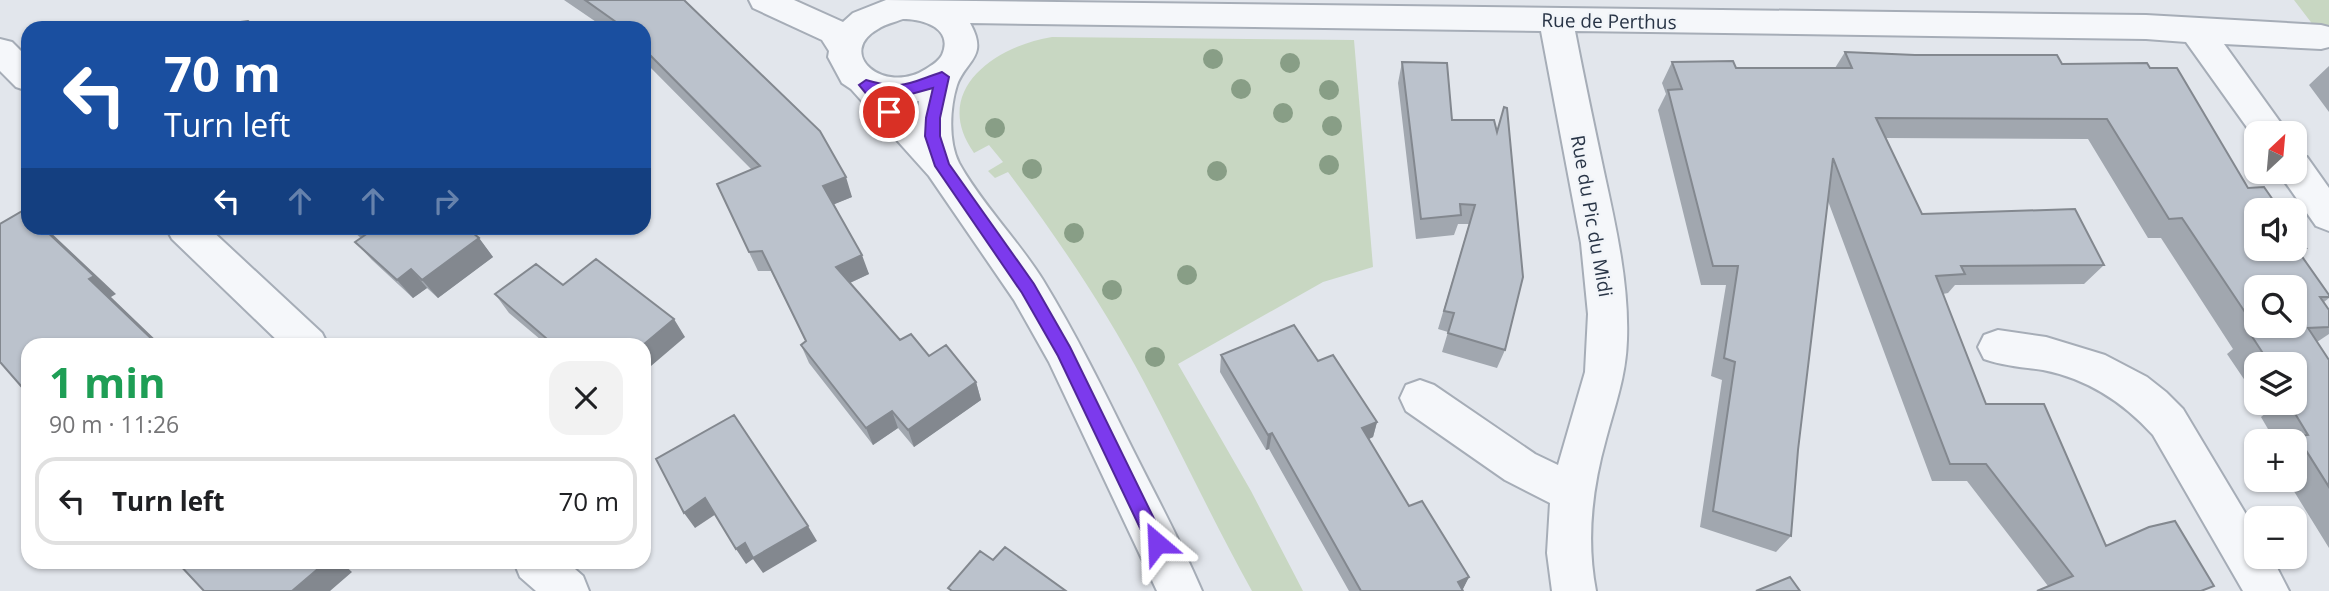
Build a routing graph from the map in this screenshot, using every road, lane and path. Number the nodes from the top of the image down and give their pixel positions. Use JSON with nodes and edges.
{"nodes":[{"id":1,"x":765,"y":0,"type":"edge"},
{"id":2,"x":861,"y":0,"type":"edge"},
{"id":3,"x":900,"y":7,"type":"junction"},
{"id":4,"x":933,"y":10,"type":"junction"},
{"id":5,"x":1071,"y":13,"type":"junction"},
{"id":6,"x":2139,"y":14,"type":"edge"},
{"id":7,"x":1556,"y":21,"type":"junction"},
{"id":8,"x":2196,"y":31,"type":"junction"},
{"id":9,"x":2321,"y":37,"type":"dead end"},
{"id":10,"x":844,"y":49,"type":"junction"},
{"id":11,"x":0,"y":51,"type":"edge"},
{"id":12,"x":21,"y":71,"type":"edge"},
{"id":13,"x":949,"y":71,"type":"junction"},
{"id":14,"x":866,"y":85,"type":"junction"},
{"id":15,"x":2261,"y":121,"type":"edge"},
{"id":16,"x":942,"y":166,"type":"junction"},
{"id":17,"x":2306,"y":184,"type":"edge"},
{"id":18,"x":2329,"y":216,"type":"edge"},
{"id":19,"x":192,"y":235,"type":"edge"},
{"id":20,"x":301,"y":338,"type":"edge"},
{"id":21,"x":1998,"y":347,"type":"dead end"},
{"id":22,"x":1420,"y":398,"type":"dead end"},
{"id":23,"x":1574,"y":492,"type":"junction"},
{"id":24,"x":543,"y":569,"type":"edge"},
{"id":25,"x":566,"y":591,"type":"edge"},
{"id":26,"x":1180,"y":591,"type":"edge"},
{"id":27,"x":1574,"y":591,"type":"edge"},
{"id":28,"x":2267,"y":591,"type":"edge"}],
"edges":[{"from":1,"to":10,"type":"street"},
{"from":2,"to":3,"type":"street"},
{"from":3,"to":4,"type":"street"},
{"from":3,"to":10,"type":"street"},
{"from":4,"to":5,"type":"street","name":"Rue de Perthus"},
{"from":4,"to":13,"type":"street"},
{"from":5,"to":7,"type":"street","name":"Rue de Perthus"},
{"from":5,"to":13,"type":"street","name":"Rue de Perthus"},
{"from":6,"to":7,"type":"street","name":"Rue de Perthus"},
{"from":6,"to":8,"type":"street","name":"Rue de Perthus"},
{"from":7,"to":23,"type":"street","name":"Rue du Pic du Midi"},
{"from":8,"to":9,"type":"street","name":"Rue de Perthus"},
{"from":8,"to":15,"type":"street"},
{"from":10,"to":14,"type":"street"},
{"from":11,"to":12,"type":"street"},
{"from":13,"to":14,"type":"street"},
{"from":13,"to":16,"type":"street"},
{"from":14,"to":16,"type":"street"},
{"from":16,"to":26,"type":"street"},
{"from":17,"to":18,"type":"street"},
{"from":19,"to":20,"type":"street"},
{"from":21,"to":28,"type":"street"},
{"from":22,"to":23,"type":"street"},
{"from":23,"to":27,"type":"street","name":"Rue du Pic du Midi"},
{"from":24,"to":25,"type":"street"}]}
